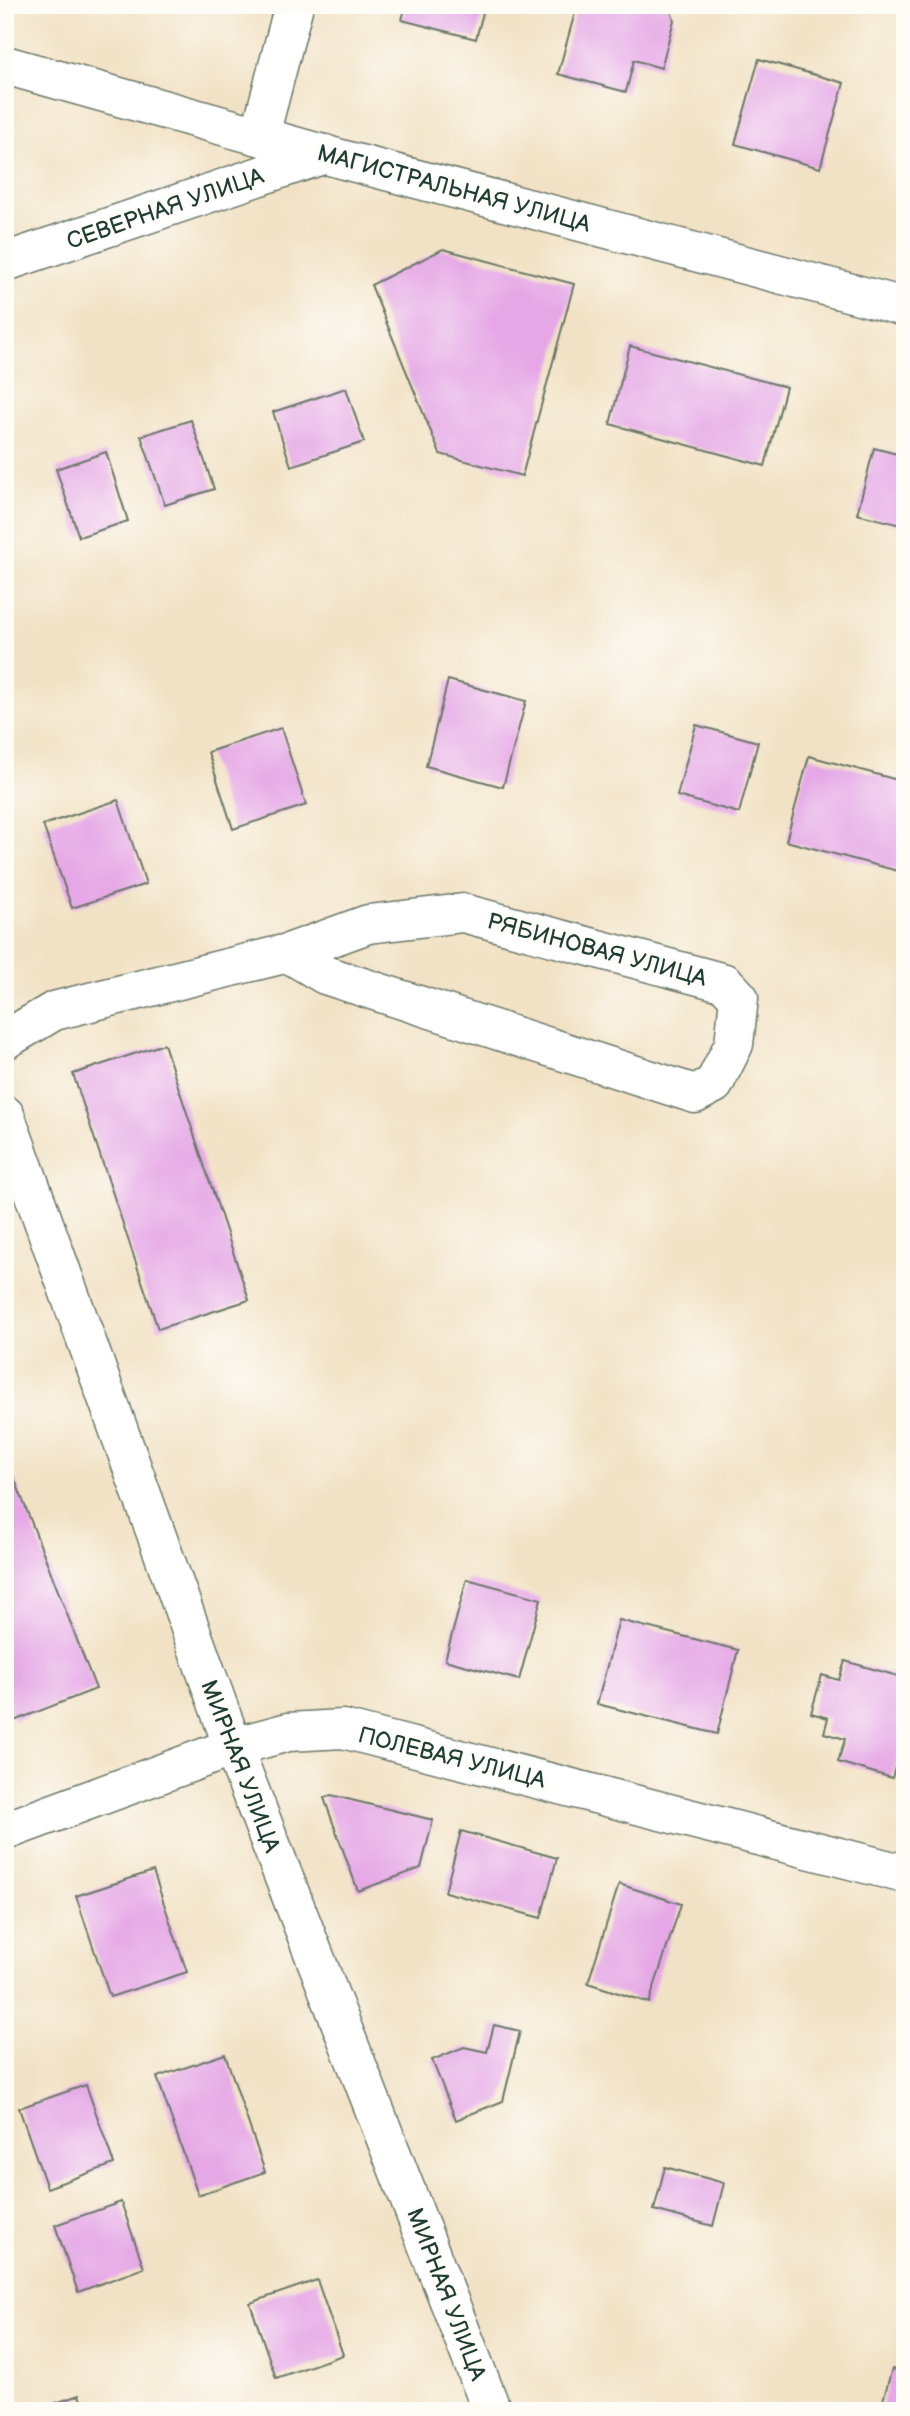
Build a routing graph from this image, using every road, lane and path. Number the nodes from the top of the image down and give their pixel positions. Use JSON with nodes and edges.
{"nodes":[{"id":1,"x":295,"y":5,"type":"edge"},
{"id":2,"x":5,"y":65,"type":"edge"},
{"id":3,"x":260,"y":135,"type":"junction"},
{"id":4,"x":325,"y":155,"type":"junction"},
{"id":5,"x":5,"y":262,"type":"edge"},
{"id":6,"x":903,"y":298,"type":"edge"},
{"id":7,"x":288,"y":953,"type":"junction"},
{"id":8,"x":5,"y":1040,"type":"edge"},
{"id":9,"x":5,"y":1115,"type":"edge"},
{"id":10,"x":233,"y":1747,"type":"junction"},
{"id":11,"x":5,"y":1831,"type":"edge"},
{"id":12,"x":905,"y":1874,"type":"edge"},
{"id":13,"x":492,"y":2411,"type":"edge"}],
"edges":[{"from":1,"to":3,"type":"street"},
{"from":2,"to":3,"type":"street","name":"МАГИСТРАЛЬНАЯ УЛИЦА"},
{"from":3,"to":4,"type":"street","name":"МАГИСТРАЛЬНАЯ УЛИЦА"},
{"from":4,"to":5,"type":"street","name":"СЕВЕРНАЯ УЛИЦА"},
{"from":4,"to":6,"type":"street","name":"МАГИСТРАЛЬНАЯ УЛИЦА"},
{"from":7,"to":7,"type":"street","name":"РЯБИНОВАЯ УЛИЦА"},
{"from":7,"to":8,"type":"street","name":"РЯБИНОВАЯ УЛИЦА"},
{"from":9,"to":10,"type":"street","name":"МИРНАЯ УЛИЦА"},
{"from":10,"to":11,"type":"street","name":"ПОЛЕВАЯ УЛИЦА"},
{"from":10,"to":12,"type":"street","name":"ПОЛЕВАЯ УЛИЦА"},
{"from":10,"to":13,"type":"street","name":"МИРНАЯ УЛИЦА"}]}
